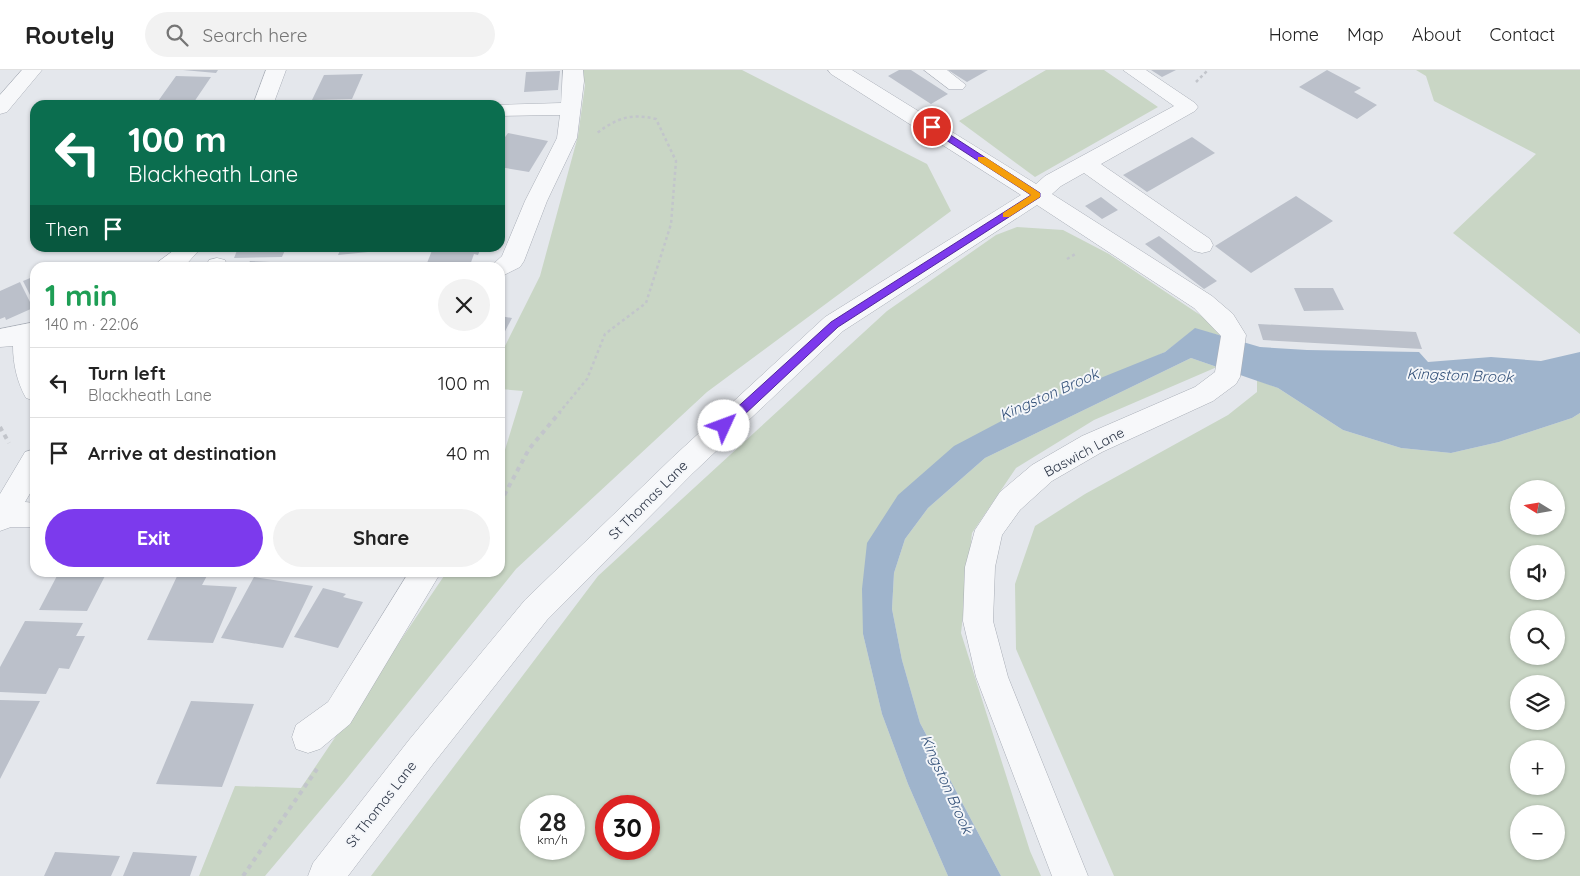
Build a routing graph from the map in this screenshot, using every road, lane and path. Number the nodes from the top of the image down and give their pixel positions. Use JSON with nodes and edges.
{"nodes":[{"id":1,"x":32,"y":70,"type":"edge"},
{"id":2,"x":276,"y":70,"type":"edge"},
{"id":3,"x":839,"y":70,"type":"edge"},
{"id":4,"x":934,"y":70,"type":"edge"},
{"id":5,"x":1133,"y":70,"type":"edge"},
{"id":6,"x":574,"y":76,"type":"edge"},
{"id":7,"x":956,"y":84,"type":"dead end"},
{"id":8,"x":265,"y":100,"type":"edge"},
{"id":9,"x":1,"y":106,"type":"edge"},
{"id":10,"x":571,"y":109,"type":"junction"},
{"id":11,"x":505,"y":110,"type":"edge"},
{"id":12,"x":567,"y":138,"type":"junction"},
{"id":13,"x":1085,"y":163,"type":"junction"},
{"id":14,"x":1037,"y":195,"type":"junction"},
{"id":15,"x":1202,"y":245,"type":"dead end"},
{"id":16,"x":186,"y":252,"type":"edge"},
{"id":17,"x":175,"y":262,"type":"edge"},
{"id":18,"x":505,"y":265,"type":"edge"},
{"id":19,"x":30,"y":333,"type":"edge"},
{"id":20,"x":0,"y":338,"type":"edge"},
{"id":21,"x":30,"y":375,"type":"edge"},
{"id":22,"x":30,"y":468,"type":"edge"},
{"id":23,"x":505,"y":494,"type":"edge"},
{"id":24,"x":30,"y":515,"type":"edge"},
{"id":25,"x":2,"y":516,"type":"edge"},
{"id":26,"x":423,"y":577,"type":"edge"},
{"id":27,"x":308,"y":737,"type":"dead end"},
{"id":28,"x":326,"y":876,"type":"edge"},
{"id":29,"x":1070,"y":876,"type":"edge"}],
"edges":[{"from":1,"to":9,"type":"street"},
{"from":2,"to":8,"type":"street"},
{"from":3,"to":14,"type":"street","name":"Baswich Lane"},
{"from":4,"to":7,"type":"street"},
{"from":5,"to":13,"type":"street","name":"St Thomas Lane"},
{"from":6,"to":10,"type":"street"},
{"from":10,"to":11,"type":"street"},
{"from":10,"to":12,"type":"street"},
{"from":12,"to":18,"type":"street"},
{"from":12,"to":23,"type":"path"},
{"from":13,"to":14,"type":"street","name":"St Thomas Lane"},
{"from":13,"to":15,"type":"street"},
{"from":14,"to":28,"type":"street","name":"St Thomas Lane"},
{"from":14,"to":29,"type":"street","name":"Baswich Lane"},
{"from":16,"to":17,"type":"street"},
{"from":19,"to":20,"type":"street"},
{"from":19,"to":21,"type":"street"},
{"from":22,"to":25,"type":"street"},
{"from":24,"to":25,"type":"street"},
{"from":26,"to":27,"type":"street"}]}
